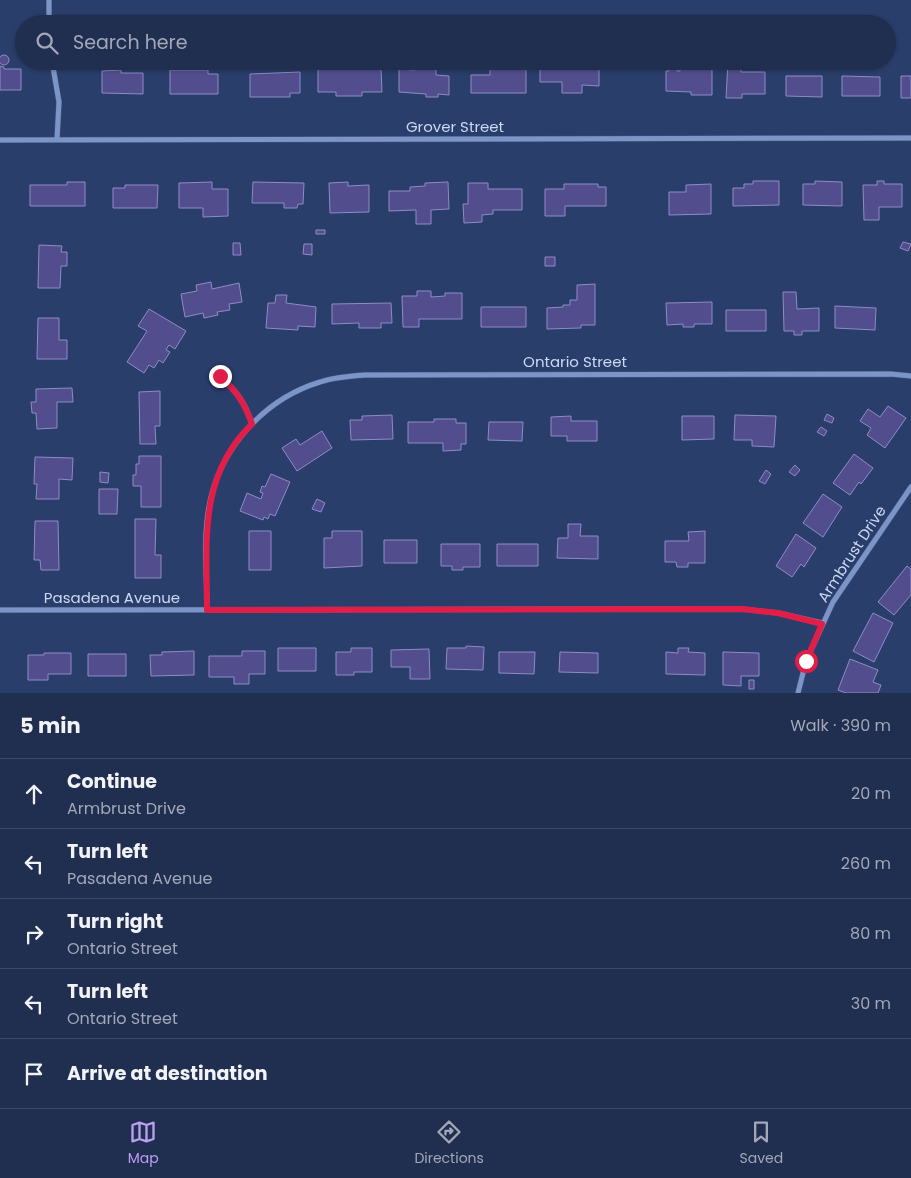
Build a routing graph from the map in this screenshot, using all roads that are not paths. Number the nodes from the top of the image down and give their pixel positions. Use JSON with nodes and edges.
{"nodes":[{"id":1,"x":49,"y":0,"type":"edge"},
{"id":2,"x":49,"y":15,"type":"edge"},
{"id":3,"x":54,"y":70,"type":"edge"},
{"id":4,"x":911,"y":138,"type":"edge"},
{"id":5,"x":57,"y":139,"type":"junction"},
{"id":6,"x":0,"y":140,"type":"edge"},
{"id":7,"x":220,"y":376,"type":"dead end"},
{"id":8,"x":911,"y":376,"type":"edge"},
{"id":9,"x":252,"y":424,"type":"junction"},
{"id":10,"x":911,"y":487,"type":"edge"},
{"id":11,"x":0,"y":610,"type":"edge"},
{"id":12,"x":207,"y":610,"type":"junction"},
{"id":13,"x":822,"y":624,"type":"junction"},
{"id":14,"x":798,"y":693,"type":"edge"}],
"edges":[{"from":1,"to":2,"type":"street"},
{"from":3,"to":5,"type":"street"},
{"from":4,"to":5,"type":"street","name":"Grover Street"},
{"from":5,"to":6,"type":"street","name":"Grover Street"},
{"from":7,"to":9,"type":"street"},
{"from":8,"to":9,"type":"street","name":"Ontario Street"},
{"from":9,"to":12,"type":"street","name":"Ontario Street"},
{"from":10,"to":13,"type":"street","name":"Armbrust Drive"},
{"from":11,"to":12,"type":"street","name":"Pasadena Avenue"},
{"from":12,"to":13,"type":"street","name":"Pasadena Avenue"},
{"from":13,"to":14,"type":"street","name":"Armbrust Drive"}]}
